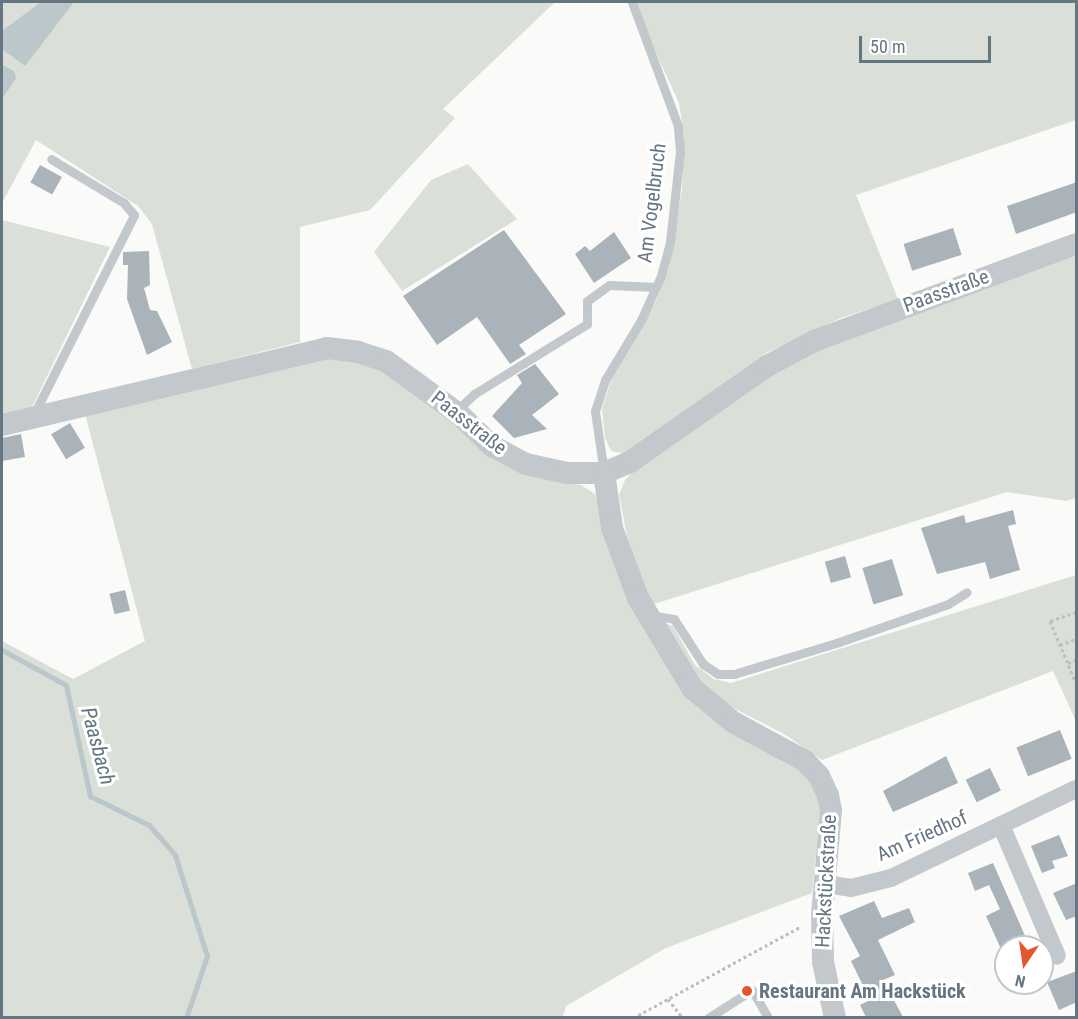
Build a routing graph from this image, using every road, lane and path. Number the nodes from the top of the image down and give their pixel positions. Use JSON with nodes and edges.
{"nodes":[{"id":1,"x":632,"y":2,"type":"edge"},
{"id":2,"x":51,"y":159,"type":"dead end"},
{"id":3,"x":1077,"y":244,"type":"edge"},
{"id":4,"x":656,"y":287,"type":"junction"},
{"id":5,"x":455,"y":411,"type":"junction"},
{"id":6,"x":32,"y":418,"type":"junction"},
{"id":7,"x":2,"y":425,"type":"edge"},
{"id":8,"x":604,"y":473,"type":"junction"},
{"id":9,"x":967,"y":592,"type":"dead end"},
{"id":10,"x":1077,"y":612,"type":"edge"},
{"id":11,"x":649,"y":615,"type":"junction"},
{"id":12,"x":1077,"y":639,"type":"edge"},
{"id":13,"x":1060,"y":645,"type":"junction"},
{"id":14,"x":1077,"y":660,"type":"edge"},
{"id":15,"x":1068,"y":663,"type":"junction"},
{"id":16,"x":1077,"y":683,"type":"edge"},
{"id":17,"x":1077,"y":789,"type":"edge"},
{"id":18,"x":1001,"y":825,"type":"junction"},
{"id":19,"x":826,"y":884,"type":"junction"},
{"id":20,"x":822,"y":915,"type":"junction"},
{"id":21,"x":1057,"y":956,"type":"dead end"},
{"id":22,"x":668,"y":999,"type":"junction"},
{"id":23,"x":633,"y":1017,"type":"edge"},
{"id":24,"x":683,"y":1017,"type":"edge"},
{"id":25,"x":708,"y":1017,"type":"edge"},
{"id":26,"x":768,"y":1017,"type":"edge"},
{"id":27,"x":835,"y":1017,"type":"edge"}],
"edges":[{"from":1,"to":4,"type":"lane","name":"Am Vogelbruch"},
{"from":2,"to":6,"type":"lane"},
{"from":3,"to":8,"type":"street","name":"Paasstraße"},
{"from":4,"to":5,"type":"lane"},
{"from":4,"to":8,"type":"lane","name":"Am Vogelbruch"},
{"from":5,"to":6,"type":"street","name":"Paasstraße"},
{"from":5,"to":8,"type":"street","name":"Paasstraße"},
{"from":6,"to":7,"type":"street","name":"Paasstraße"},
{"from":8,"to":11,"type":"street","name":"Hackstückstraße"},
{"from":9,"to":11,"type":"lane"},
{"from":10,"to":13,"type":"path"},
{"from":11,"to":19,"type":"street","name":"Hackstückstraße"},
{"from":12,"to":13,"type":"path"},
{"from":13,"to":15,"type":"path"},
{"from":14,"to":15,"type":"path"},
{"from":15,"to":16,"type":"path"},
{"from":17,"to":18,"type":"street","name":"Am Friedhof"},
{"from":18,"to":19,"type":"street","name":"Am Friedhof"},
{"from":18,"to":21,"type":"street"},
{"from":19,"to":20,"type":"street","name":"Hackstückstraße"},
{"from":20,"to":22,"type":"path"},
{"from":20,"to":27,"type":"street","name":"Hackstückstraße"},
{"from":22,"to":23,"type":"path"},
{"from":22,"to":24,"type":"path"},
{"from":25,"to":26,"type":"lane"}]}
